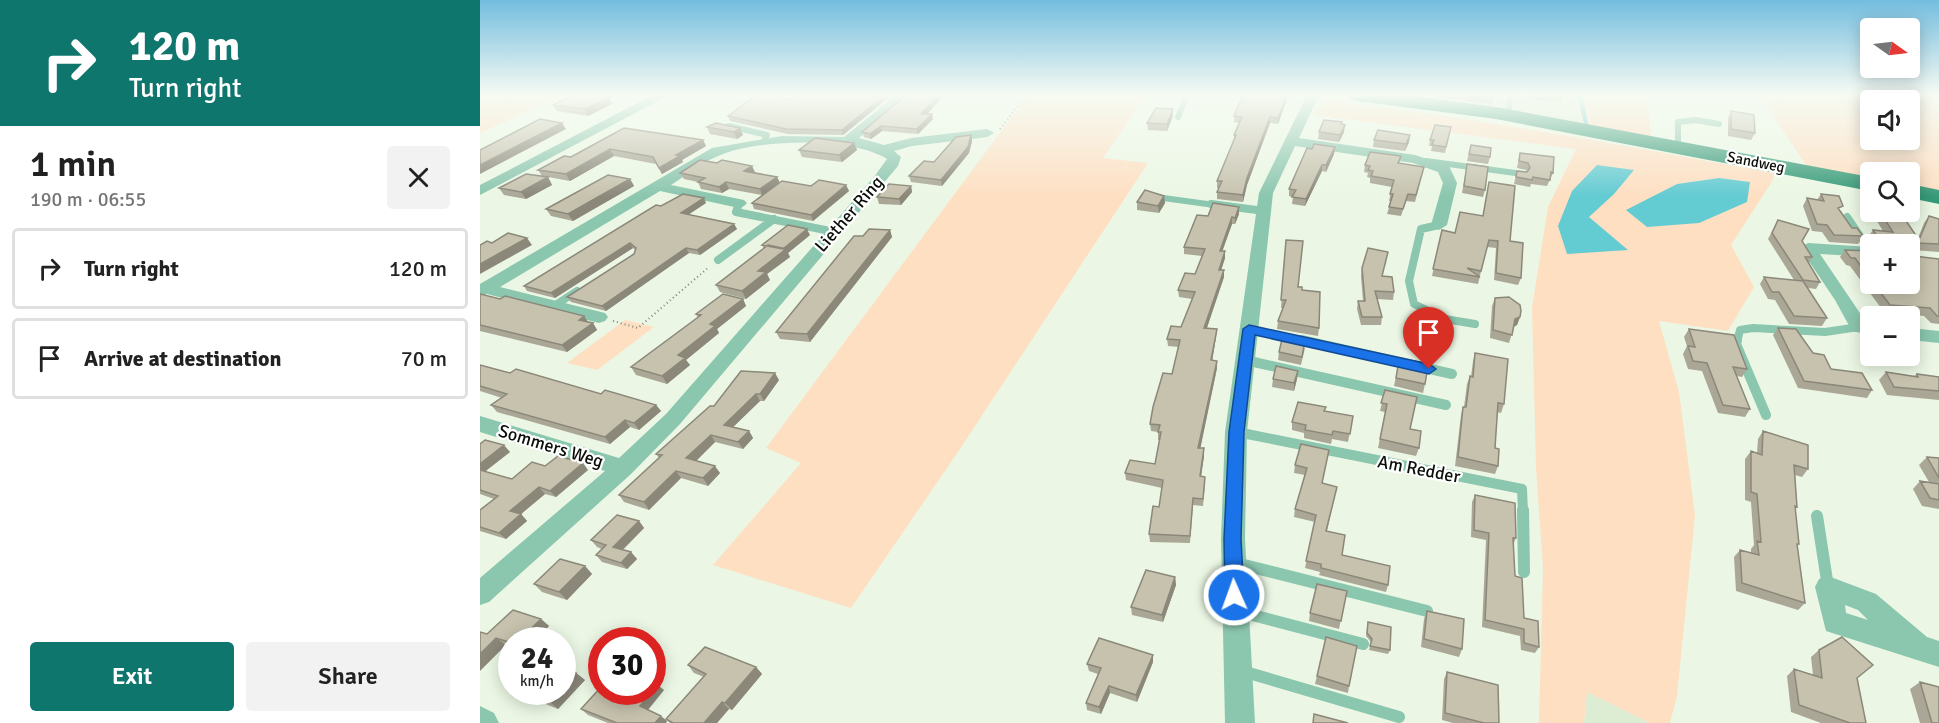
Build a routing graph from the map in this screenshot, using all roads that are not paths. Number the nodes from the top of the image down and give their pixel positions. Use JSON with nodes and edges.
{"nodes":[{"id":1,"x":599,"y":129,"type":"edge"},
{"id":2,"x":740,"y":129,"type":"edge"},
{"id":3,"x":862,"y":129,"type":"edge"},
{"id":4,"x":1296,"y":129,"type":"edge"},
{"id":5,"x":1602,"y":129,"type":"edge"},
{"id":6,"x":1678,"y":129,"type":"edge"},
{"id":7,"x":987,"y":133,"type":"road end"},
{"id":8,"x":764,"y":141,"type":"junction"},
{"id":9,"x":1290,"y":141,"type":"junction"},
{"id":10,"x":846,"y":142,"type":"junction"},
{"id":11,"x":1678,"y":148,"type":"junction"},
{"id":12,"x":886,"y":149,"type":"junction"},
{"id":13,"x":1415,"y":159,"type":"junction"},
{"id":14,"x":1523,"y":174,"type":"edge"},
{"id":15,"x":1860,"y":182,"type":"edge"},
{"id":16,"x":656,"y":186,"type":"junction"},
{"id":17,"x":480,"y":191,"type":"edge"},
{"id":18,"x":1920,"y":193,"type":"edge"},
{"id":19,"x":1939,"y":196,"type":"edge"},
{"id":20,"x":1156,"y":197,"type":"edge"},
{"id":21,"x":739,"y":202,"type":"joint"},
{"id":22,"x":1264,"y":211,"type":"junction"},
{"id":23,"x":1846,"y":217,"type":"edge"},
{"id":24,"x":774,"y":219,"type":"junction"},
{"id":25,"x":1439,"y":225,"type":"joint"},
{"id":26,"x":835,"y":232,"type":"junction"},
{"id":27,"x":1860,"y":237,"type":"edge"},
{"id":28,"x":1860,"y":251,"type":"edge"},
{"id":29,"x":718,"y":260,"type":"road end"},
{"id":30,"x":584,"y":286,"type":"edge"},
{"id":31,"x":482,"y":289,"type":"edge"},
{"id":32,"x":554,"y":306,"type":"junction"},
{"id":33,"x":599,"y":317,"type":"road end"},
{"id":34,"x":1860,"y":321,"type":"edge"},
{"id":35,"x":1475,"y":324,"type":"dead end"},
{"id":36,"x":1860,"y":328,"type":"edge"},
{"id":37,"x":1249,"y":329,"type":"junction"},
{"id":38,"x":1920,"y":335,"type":"edge"},
{"id":39,"x":1939,"y":337,"type":"edge"},
{"id":40,"x":1245,"y":360,"type":"junction"},
{"id":41,"x":1452,"y":374,"type":"dead end"},
{"id":42,"x":1446,"y":405,"type":"dead end"},
{"id":43,"x":1766,"y":415,"type":"dead end"},
{"id":44,"x":480,"y":424,"type":"edge"},
{"id":45,"x":1236,"y":432,"type":"junction"},
{"id":46,"x":622,"y":468,"type":"junction"},
{"id":47,"x":1816,"y":516,"type":"dead end"},
{"id":48,"x":1234,"y":562,"type":"junction"},
{"id":49,"x":1524,"y":572,"type":"dead end"},
{"id":50,"x":1828,"y":587,"type":"joint"},
{"id":51,"x":480,"y":594,"type":"edge"},
{"id":52,"x":1235,"y":611,"type":"junction"},
{"id":53,"x":1428,"y":611,"type":"edge"},
{"id":54,"x":1363,"y":644,"type":"dead end"},
{"id":55,"x":1930,"y":652,"type":"edge"},
{"id":56,"x":1237,"y":669,"type":"junction"},
{"id":57,"x":1399,"y":717,"type":"dead end"},
{"id":58,"x":1240,"y":723,"type":"edge"}],
"edges":[{"from":1,"to":17,"type":"street"},
{"from":2,"to":8,"type":"lane"},
{"from":3,"to":10,"type":"street"},
{"from":4,"to":9,"type":"street"},
{"from":5,"to":11,"type":"main road","name":"Sandweg"},
{"from":6,"to":11,"type":"lane"},
{"from":7,"to":12,"type":"street"},
{"from":8,"to":10,"type":"street","name":"Liether Ring"},
{"from":8,"to":16,"type":"street","name":"Liether Ring"},
{"from":9,"to":13,"type":"street"},
{"from":9,"to":22,"type":"street"},
{"from":10,"to":12,"type":"street","name":"Liether Ring"},
{"from":11,"to":15,"type":"main road","name":"Sandweg"},
{"from":12,"to":26,"type":"street","name":"Liether Ring"},
{"from":13,"to":14,"type":"lane"},
{"from":13,"to":25,"type":"street"},
{"from":16,"to":21,"type":"street"},
{"from":16,"to":31,"type":"street","name":"Liether Ring"},
{"from":18,"to":19,"type":"main road"},
{"from":20,"to":22,"type":"lane"},
{"from":21,"to":24,"type":"lane"},
{"from":22,"to":37,"type":"street"},
{"from":23,"to":27,"type":"lane"},
{"from":24,"to":26,"type":"lane"},
{"from":24,"to":29,"type":"lane"},
{"from":25,"to":35,"type":"lane"},
{"from":26,"to":46,"type":"street","name":"Liether Ring"},
{"from":28,"to":34,"type":"street"},
{"from":30,"to":32,"type":"lane"},
{"from":31,"to":32,"type":"street"},
{"from":32,"to":33,"type":"street"},
{"from":36,"to":43,"type":"lane"},
{"from":37,"to":40,"type":"street"},
{"from":37,"to":41,"type":"lane"},
{"from":38,"to":39,"type":"street"},
{"from":40,"to":42,"type":"lane"},
{"from":40,"to":45,"type":"street"},
{"from":44,"to":46,"type":"street","name":"Sommers Weg"},
{"from":45,"to":48,"type":"street"},
{"from":45,"to":49,"type":"lane","name":"Am Redder"},
{"from":46,"to":51,"type":"street","name":"Liether Ring"},
{"from":47,"to":50,"type":"lane"},
{"from":48,"to":52,"type":"street"},
{"from":48,"to":53,"type":"lane"},
{"from":50,"to":55,"type":"street"},
{"from":52,"to":54,"type":"lane"},
{"from":52,"to":56,"type":"street"},
{"from":56,"to":57,"type":"lane"},
{"from":56,"to":58,"type":"street"}]}
